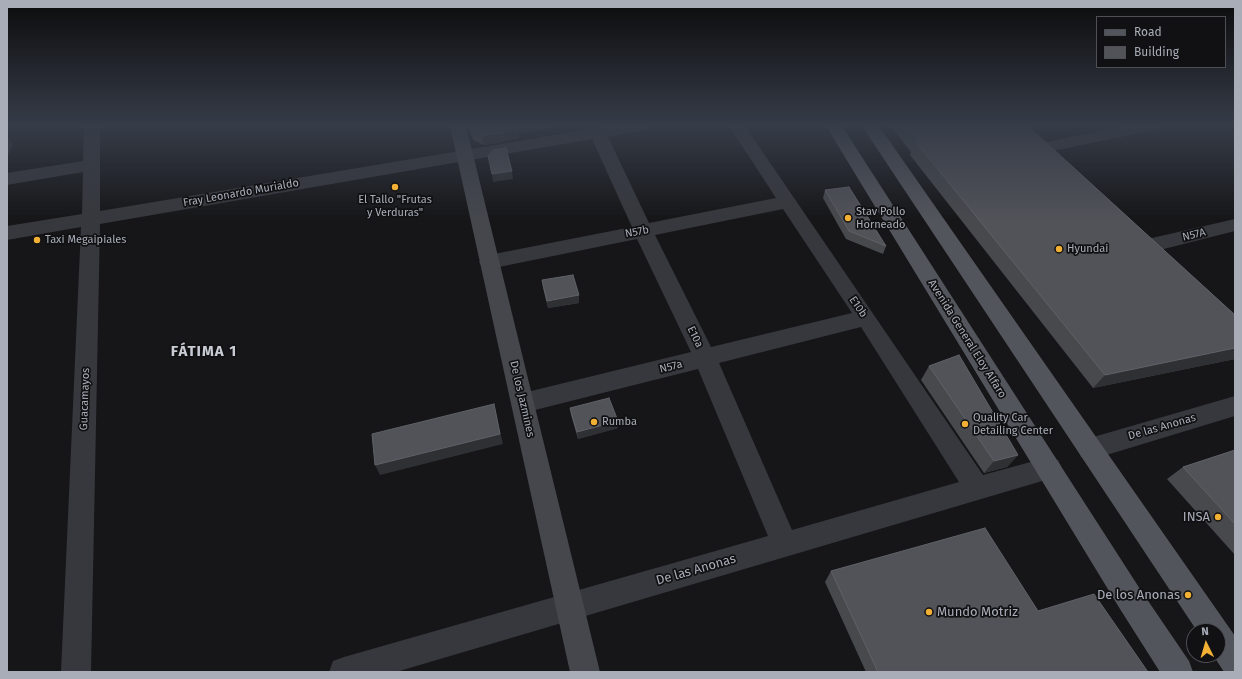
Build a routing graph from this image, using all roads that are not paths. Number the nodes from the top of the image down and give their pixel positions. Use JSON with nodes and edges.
{"nodes":[{"id":1,"x":91,"y":158,"type":"edge"},
{"id":2,"x":449,"y":158,"type":"edge"},
{"id":3,"x":466,"y":158,"type":"edge"},
{"id":4,"x":609,"y":158,"type":"edge"},
{"id":5,"x":757,"y":158,"type":"edge"},
{"id":6,"x":854,"y":158,"type":"edge"},
{"id":7,"x":892,"y":158,"type":"edge"},
{"id":8,"x":1058,"y":158,"type":"edge"},
{"id":9,"x":1065,"y":164,"type":"edge"},
{"id":10,"x":91,"y":165,"type":"junction"},
{"id":11,"x":7,"y":179,"type":"edge"},
{"id":12,"x":786,"y":202,"type":"junction"},
{"id":13,"x":91,"y":219,"type":"junction"},
{"id":14,"x":1235,"y":225,"type":"edge"},
{"id":15,"x":643,"y":230,"type":"junction"},
{"id":16,"x":7,"y":233,"type":"edge"},
{"id":17,"x":1170,"y":261,"type":"edge"},
{"id":18,"x":489,"y":262,"type":"junction"},
{"id":19,"x":866,"y":318,"type":"junction"},
{"id":20,"x":705,"y":358,"type":"junction"},
{"id":21,"x":523,"y":403,"type":"junction"},
{"id":22,"x":1235,"y":406,"type":"edge"},
{"id":23,"x":1090,"y":449,"type":"junction"},
{"id":24,"x":1048,"y":468,"type":"junction"},
{"id":25,"x":977,"y":488,"type":"junction"},
{"id":26,"x":785,"y":544,"type":"junction"},
{"id":27,"x":569,"y":607,"type":"junction"},
{"id":28,"x":1209,"y":623,"type":"edge"},
{"id":29,"x":1226,"y":648,"type":"edge"},
{"id":30,"x":1235,"y":661,"type":"edge"},
{"id":31,"x":76,"y":672,"type":"edge"},
{"id":32,"x":344,"y":672,"type":"edge"},
{"id":33,"x":585,"y":672,"type":"edge"},
{"id":34,"x":1178,"y":672,"type":"edge"}],
"edges":[{"from":1,"to":10,"type":"street","name":"Guacamayos"},
{"from":2,"to":13,"type":"street","name":"Fray Leonardo Murialdo"},
{"from":3,"to":18,"type":"street","name":"De los Jazmines"},
{"from":4,"to":15,"type":"street","name":"E10a"},
{"from":5,"to":12,"type":"street","name":"E10b"},
{"from":6,"to":24,"type":"main road","name":"Avenida General Eloy Alfaro"},
{"from":7,"to":23,"type":"main road"},
{"from":8,"to":9,"type":"street"},
{"from":10,"to":11,"type":"street"},
{"from":10,"to":13,"type":"street","name":"Guacamayos"},
{"from":12,"to":15,"type":"street","name":"N57b"},
{"from":12,"to":19,"type":"street","name":"E10b"},
{"from":13,"to":16,"type":"street","name":"Fray Leonardo Murialdo"},
{"from":13,"to":31,"type":"street","name":"Guacamayos"},
{"from":14,"to":17,"type":"street","name":"N57A"},
{"from":15,"to":18,"type":"street","name":"N57b"},
{"from":15,"to":20,"type":"street","name":"E10a"},
{"from":18,"to":21,"type":"street","name":"De los Jazmines"},
{"from":19,"to":20,"type":"street","name":"N57a"},
{"from":19,"to":25,"type":"street","name":"E10b"},
{"from":20,"to":21,"type":"street","name":"N57a"},
{"from":20,"to":26,"type":"street","name":"E10a"},
{"from":21,"to":27,"type":"street","name":"De los Jazmines"},
{"from":22,"to":23,"type":"street","name":"De las Anonas"},
{"from":23,"to":28,"type":"main road"},
{"from":24,"to":25,"type":"street","name":"De las Anonas"},
{"from":24,"to":34,"type":"main road","name":"Avenida General Eloy Alfaro"},
{"from":25,"to":26,"type":"street","name":"De las Anonas"},
{"from":26,"to":27,"type":"street","name":"De las Anonas"},
{"from":27,"to":32,"type":"street","name":"De las Anonas"},
{"from":27,"to":33,"type":"street","name":"De los Jazmines"},
{"from":29,"to":30,"type":"main road"}]}
